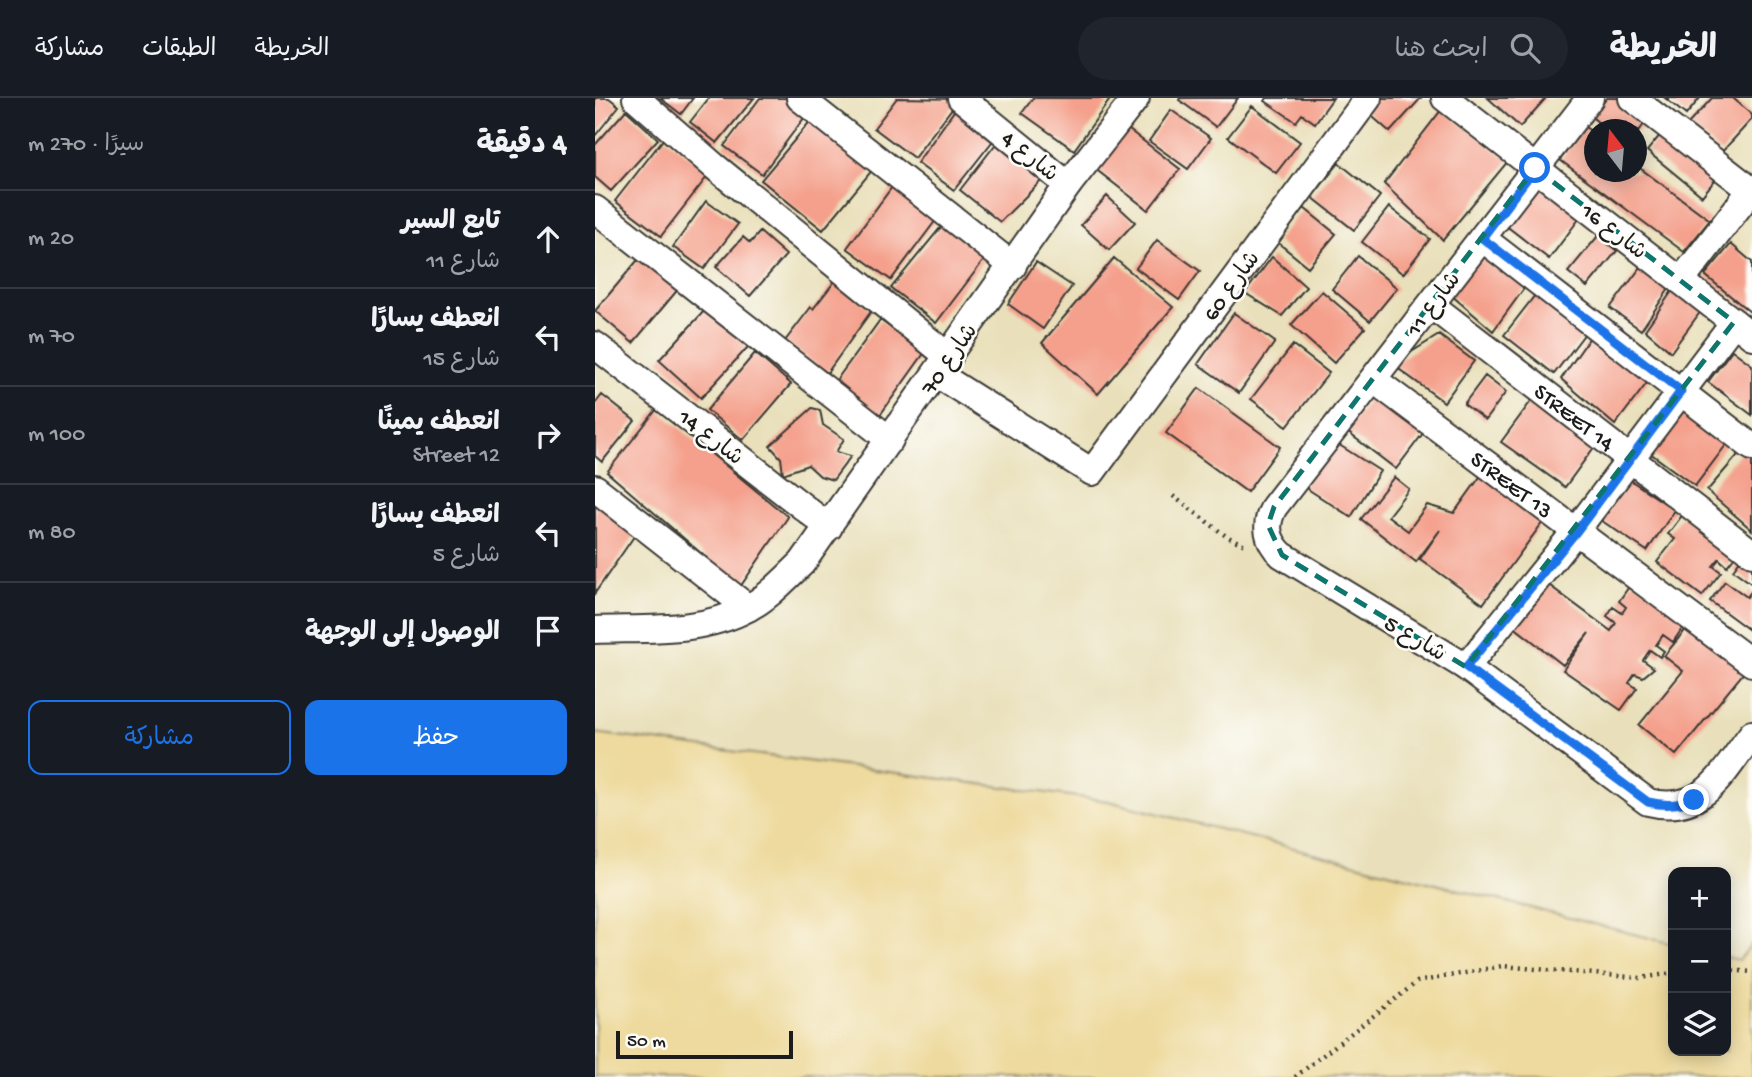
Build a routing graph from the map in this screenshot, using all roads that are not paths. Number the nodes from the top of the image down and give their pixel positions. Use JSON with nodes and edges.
{"nodes":[{"id":1,"x":636,"y":98,"type":"edge"},
{"id":2,"x":800,"y":98,"type":"edge"},
{"id":3,"x":961,"y":98,"type":"edge"},
{"id":4,"x":1136,"y":98,"type":"edge"},
{"id":5,"x":1368,"y":98,"type":"edge"},
{"id":6,"x":1445,"y":98,"type":"edge"},
{"id":7,"x":1590,"y":98,"type":"edge"},
{"id":8,"x":1632,"y":98,"type":"edge"},
{"id":9,"x":1535,"y":168,"type":"junction"},
{"id":10,"x":1068,"y":185,"type":"junction"},
{"id":11,"x":1752,"y":189,"type":"edge"},
{"id":12,"x":595,"y":209,"type":"edge"},
{"id":13,"x":1482,"y":238,"type":"junction"},
{"id":14,"x":1013,"y":266,"type":"junction"},
{"id":15,"x":1681,"y":281,"type":"junction"},
{"id":16,"x":1431,"y":305,"type":"junction"},
{"id":17,"x":1743,"y":329,"type":"edge"},
{"id":18,"x":595,"y":345,"type":"edge"},
{"id":19,"x":943,"y":365,"type":"junction"},
{"id":20,"x":1374,"y":380,"type":"junction"},
{"id":21,"x":1681,"y":391,"type":"junction"},
{"id":22,"x":890,"y":440,"type":"junction"},
{"id":23,"x":1752,"y":447,"type":"edge"},
{"id":24,"x":1631,"y":459,"type":"junction"},
{"id":25,"x":595,"y":488,"type":"edge"},
{"id":26,"x":829,"y":527,"type":"junction"},
{"id":27,"x":1576,"y":532,"type":"junction"},
{"id":28,"x":1276,"y":550,"type":"joint"},
{"id":29,"x":1752,"y":552,"type":"edge"},
{"id":30,"x":748,"y":608,"type":"junction"},
{"id":31,"x":595,"y":630,"type":"edge"},
{"id":32,"x":1752,"y":663,"type":"edge"},
{"id":33,"x":1466,"y":667,"type":"junction"},
{"id":34,"x":1752,"y":734,"type":"edge"}],
"edges":[{"from":1,"to":19,"type":"street"},
{"from":2,"to":14,"type":"street"},
{"from":3,"to":10,"type":"street","name":"شارع 4"},
{"from":4,"to":10,"type":"street","name":"شارع 70"},
{"from":5,"to":19,"type":"street","name":"شارع 60"},
{"from":6,"to":9,"type":"street","name":"شارع 16"},
{"from":7,"to":9,"type":"street","name":"شارع 11"},
{"from":8,"to":11,"type":"street"},
{"from":9,"to":13,"type":"street","name":"شارع 11"},
{"from":9,"to":15,"type":"street","name":"شارع 16"},
{"from":10,"to":14,"type":"street","name":"شارع 70"},
{"from":11,"to":15,"type":"street"},
{"from":12,"to":22,"type":"street"},
{"from":13,"to":16,"type":"street","name":"شارع 11"},
{"from":13,"to":21,"type":"street"},
{"from":14,"to":19,"type":"street","name":"شارع 70"},
{"from":15,"to":17,"type":"street","name":"شارع 16"},
{"from":16,"to":20,"type":"street","name":"شارع 11"},
{"from":16,"to":24,"type":"street","name":"STREET 14"},
{"from":17,"to":21,"type":"street"},
{"from":18,"to":26,"type":"street","name":"شارع 14"},
{"from":19,"to":22,"type":"street","name":"شارع 70"},
{"from":20,"to":27,"type":"street","name":"STREET 13"},
{"from":20,"to":28,"type":"street","name":"شارع 11"},
{"from":21,"to":23,"type":"street"},
{"from":21,"to":24,"type":"street"},
{"from":22,"to":26,"type":"street","name":"شارع 70"},
{"from":24,"to":27,"type":"street"},
{"from":24,"to":29,"type":"street","name":"STREET 14"},
{"from":25,"to":30,"type":"street"},
{"from":26,"to":30,"type":"street","name":"شارع 70"},
{"from":27,"to":32,"type":"street","name":"STREET 13"},
{"from":27,"to":33,"type":"street"},
{"from":28,"to":33,"type":"street","name":"شارع 5"},
{"from":30,"to":31,"type":"street","name":"شارع 70"},
{"from":33,"to":34,"type":"street","name":"شارع 5"}]}
